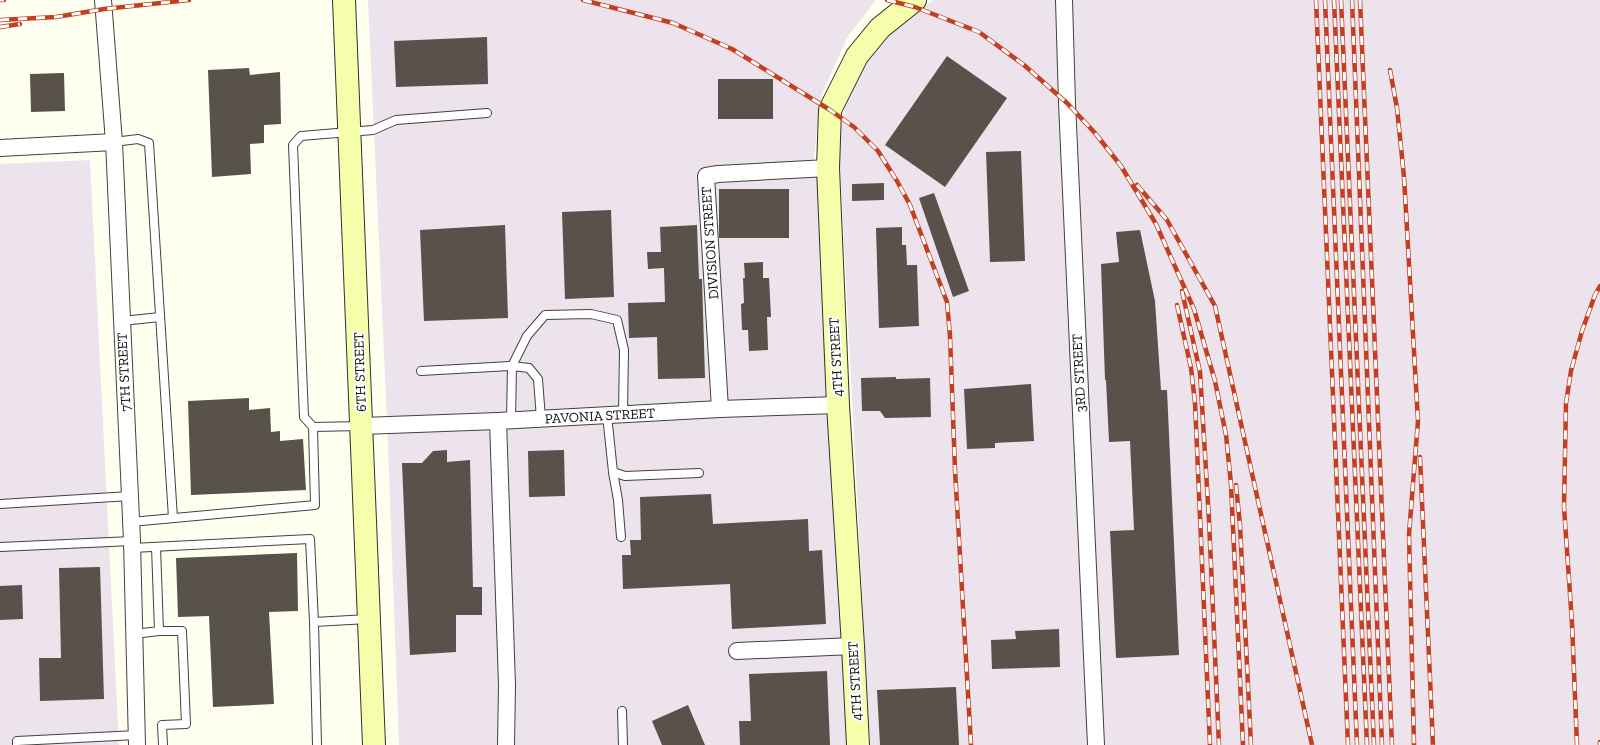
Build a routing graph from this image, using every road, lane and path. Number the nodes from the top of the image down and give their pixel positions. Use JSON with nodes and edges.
{"nodes":[{"id":1,"x":103,"y":0,"type":"edge"},
{"id":2,"x":344,"y":0,"type":"edge"},
{"id":3,"x":914,"y":0,"type":"edge"},
{"id":4,"x":1064,"y":0,"type":"edge"},
{"id":5,"x":487,"y":113,"type":"dead end"},
{"id":6,"x":350,"y":131,"type":"junction"},
{"id":7,"x":114,"y":142,"type":"junction"},
{"id":8,"x":0,"y":148,"type":"edge"},
{"id":9,"x":828,"y":168,"type":"junction"},
{"id":10,"x":160,"y":317,"type":"junction"},
{"id":11,"x":122,"y":321,"type":"junction"},
{"id":12,"x":512,"y":366,"type":"junction"},
{"id":13,"x":421,"y":371,"type":"dead end"},
{"id":14,"x":838,"y":405,"type":"junction"},
{"id":15,"x":720,"y":409,"type":"junction"},
{"id":16,"x":615,"y":415,"type":"junction"},
{"id":17,"x":541,"y":419,"type":"junction"},
{"id":18,"x":505,"y":421,"type":"junction"},
{"id":19,"x":362,"y":426,"type":"junction"},
{"id":20,"x":313,"y":427,"type":"junction"},
{"id":21,"x":613,"y":472,"type":"junction"},
{"id":22,"x":699,"y":473,"type":"dead end"},
{"id":23,"x":130,"y":496,"type":"junction"},
{"id":24,"x":0,"y":504,"type":"edge"},
{"id":25,"x":173,"y":518,"type":"junction"},
{"id":26,"x":131,"y":522,"type":"junction"},
{"id":27,"x":621,"y":537,"type":"dead end"},
{"id":28,"x":132,"y":545,"type":"junction"},
{"id":29,"x":0,"y":547,"type":"edge"},
{"id":30,"x":156,"y":547,"type":"junction"},
{"id":31,"x":369,"y":619,"type":"junction"},
{"id":32,"x":314,"y":622,"type":"junction"},
{"id":33,"x":159,"y":631,"type":"junction"},
{"id":34,"x":134,"y":634,"type":"junction"},
{"id":35,"x":854,"y":646,"type":"junction"},
{"id":36,"x":737,"y":651,"type":"dead end"},
{"id":37,"x":622,"y":711,"type":"dead end"},
{"id":38,"x":137,"y":740,"type":"edge"},
{"id":39,"x":17,"y":745,"type":"edge"},
{"id":40,"x":163,"y":745,"type":"edge"},
{"id":41,"x":317,"y":745,"type":"edge"},
{"id":42,"x":374,"y":745,"type":"edge"},
{"id":43,"x":506,"y":745,"type":"edge"},
{"id":44,"x":623,"y":745,"type":"edge"},
{"id":45,"x":858,"y":745,"type":"edge"},
{"id":46,"x":1096,"y":745,"type":"edge"}],
"edges":[{"from":1,"to":7,"type":"street","name":"7TH STREET"},
{"from":2,"to":6,"type":"main road","name":"6TH STREET"},
{"from":3,"to":9,"type":"main road","name":"4TH STREET"},
{"from":4,"to":46,"type":"street","name":"3RD STREET"},
{"from":5,"to":6,"type":"lane"},
{"from":6,"to":19,"type":"main road","name":"6TH STREET"},
{"from":6,"to":20,"type":"lane"},
{"from":7,"to":8,"type":"street"},
{"from":7,"to":10,"type":"lane"},
{"from":7,"to":11,"type":"street","name":"7TH STREET"},
{"from":9,"to":14,"type":"main road","name":"4TH STREET"},
{"from":9,"to":15,"type":"street","name":"DIVISION STREET"},
{"from":10,"to":11,"type":"lane"},
{"from":10,"to":25,"type":"lane"},
{"from":11,"to":23,"type":"street","name":"7TH STREET"},
{"from":12,"to":13,"type":"lane"},
{"from":12,"to":16,"type":"lane"},
{"from":12,"to":17,"type":"lane"},
{"from":12,"to":18,"type":"lane"},
{"from":14,"to":15,"type":"street","name":"PAVONIA STREET"},
{"from":14,"to":35,"type":"main road","name":"4TH STREET"},
{"from":15,"to":16,"type":"street","name":"PAVONIA STREET"},
{"from":16,"to":17,"type":"street","name":"PAVONIA STREET"},
{"from":16,"to":21,"type":"lane"},
{"from":17,"to":18,"type":"street","name":"PAVONIA STREET"},
{"from":18,"to":19,"type":"street","name":"PAVONIA STREET"},
{"from":18,"to":43,"type":"street"},
{"from":19,"to":20,"type":"lane"},
{"from":19,"to":31,"type":"main road","name":"6TH STREET"},
{"from":20,"to":25,"type":"lane"},
{"from":21,"to":22,"type":"lane"},
{"from":21,"to":27,"type":"lane"},
{"from":23,"to":24,"type":"lane"},
{"from":23,"to":26,"type":"street","name":"7TH STREET"},
{"from":25,"to":26,"type":"lane"},
{"from":26,"to":28,"type":"street","name":"7TH STREET"},
{"from":28,"to":29,"type":"lane"},
{"from":28,"to":30,"type":"lane"},
{"from":28,"to":34,"type":"street","name":"7TH STREET"},
{"from":30,"to":32,"type":"lane"},
{"from":30,"to":33,"type":"lane"},
{"from":31,"to":32,"type":"lane"},
{"from":31,"to":42,"type":"main road","name":"6TH STREET"},
{"from":32,"to":41,"type":"lane"},
{"from":33,"to":34,"type":"lane"},
{"from":33,"to":40,"type":"lane"},
{"from":34,"to":38,"type":"street","name":"7TH STREET"},
{"from":35,"to":36,"type":"street"},
{"from":35,"to":45,"type":"main road","name":"4TH STREET"},
{"from":37,"to":44,"type":"lane"},
{"from":38,"to":39,"type":"lane"}]}
